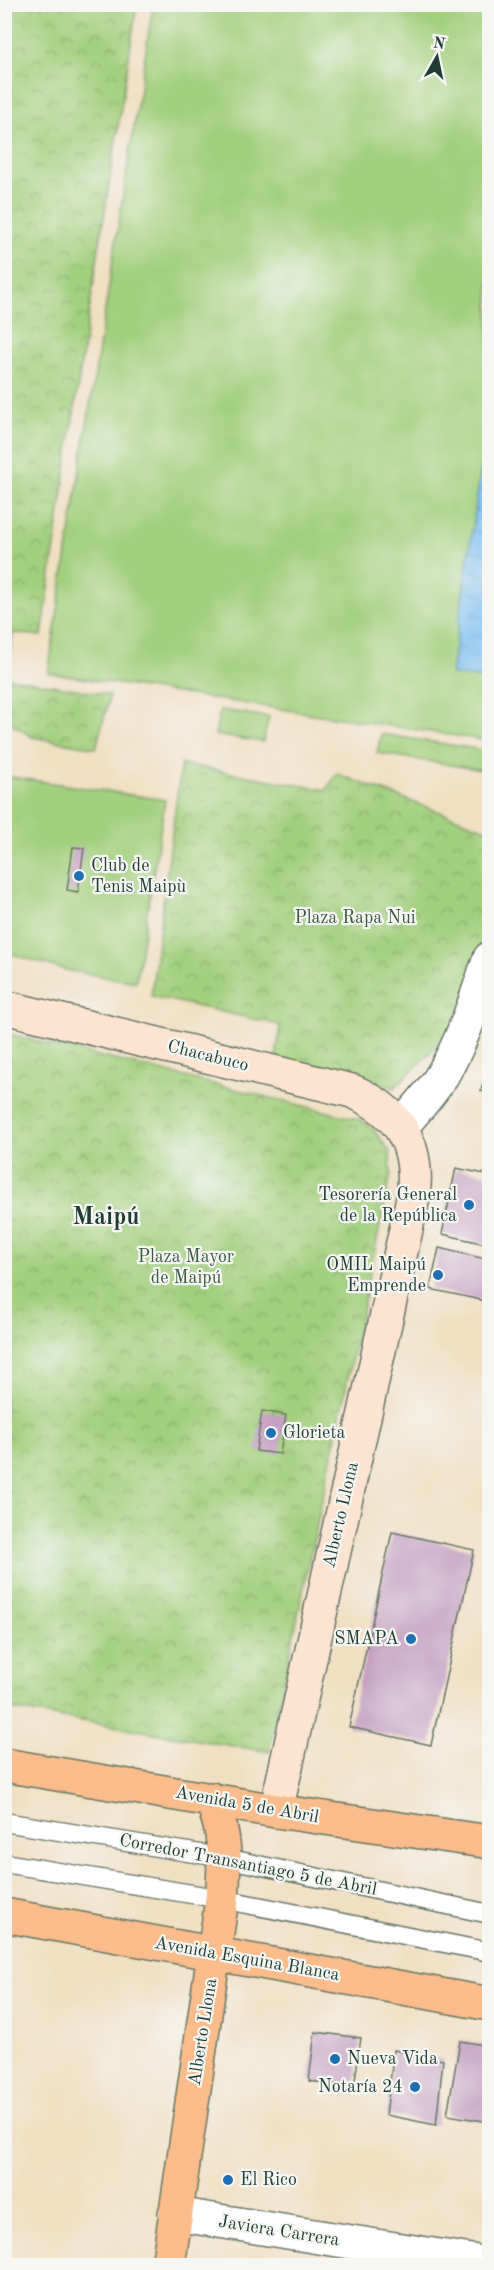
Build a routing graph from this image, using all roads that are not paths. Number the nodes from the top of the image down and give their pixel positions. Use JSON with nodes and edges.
{"nodes":[{"id":1,"x":489,"y":958,"type":"edge"},
{"id":2,"x":4,"y":1006,"type":"edge"},
{"id":3,"x":401,"y":1127,"type":"junction"},
{"id":4,"x":4,"y":1765,"type":"edge"},
{"id":5,"x":212,"y":1799,"type":"junction"},
{"id":6,"x":276,"y":1811,"type":"junction"},
{"id":7,"x":4,"y":1822,"type":"edge"},
{"id":8,"x":489,"y":1842,"type":"edge"},
{"id":9,"x":225,"y":1858,"type":"junction"},
{"id":10,"x":4,"y":1863,"type":"edge"},
{"id":11,"x":222,"y":1899,"type":"junction"},
{"id":12,"x":489,"y":1914,"type":"edge"},
{"id":13,"x":4,"y":1915,"type":"edge"},
{"id":14,"x":489,"y":1952,"type":"edge"},
{"id":15,"x":215,"y":1953,"type":"junction"},
{"id":16,"x":489,"y":2004,"type":"edge"},
{"id":17,"x":175,"y":2214,"type":"junction"},
{"id":18,"x":390,"y":2257,"type":"edge"},
{"id":19,"x":436,"y":2261,"type":"edge"},
{"id":20,"x":489,"y":2264,"type":"edge"},
{"id":21,"x":168,"y":2265,"type":"edge"}],
"edges":[{"from":1,"to":3,"type":"street"},
{"from":2,"to":3,"type":"main road","name":"Chacabuco"},
{"from":3,"to":6,"type":"main road","name":"Alberto Llona"},
{"from":4,"to":5,"type":"main road","name":"Avenida 5 de Abril"},
{"from":5,"to":6,"type":"main road","name":"Avenida 5 de Abril"},
{"from":5,"to":9,"type":"main road","name":"Alberto Llona"},
{"from":6,"to":8,"type":"main road","name":"Avenida 5 de Abril"},
{"from":7,"to":9,"type":"lane","name":"Corredor Transantiago 5 de Abril"},
{"from":9,"to":11,"type":"main road","name":"Alberto Llona"},
{"from":9,"to":12,"type":"lane","name":"Corredor Transantiago 5 de Abril"},
{"from":10,"to":11,"type":"lane","name":"Corredor Transantiago 5 de Abril"},
{"from":11,"to":14,"type":"lane","name":"Corredor Transantiago 5 de Abril"},
{"from":11,"to":15,"type":"main road","name":"Alberto Llona"},
{"from":13,"to":15,"type":"main road","name":"Avenida Esquina Blanca"},
{"from":15,"to":16,"type":"main road","name":"Avenida Esquina Blanca"},
{"from":15,"to":17,"type":"main road","name":"Alberto Llona"},
{"from":17,"to":18,"type":"street","name":"Javiera Carrera"},
{"from":17,"to":21,"type":"main road","name":"Alberto Llona"},
{"from":18,"to":19,"type":"street","name":"Javiera Carrera"},
{"from":19,"to":20,"type":"street","name":"Javiera Carrera"}]}
